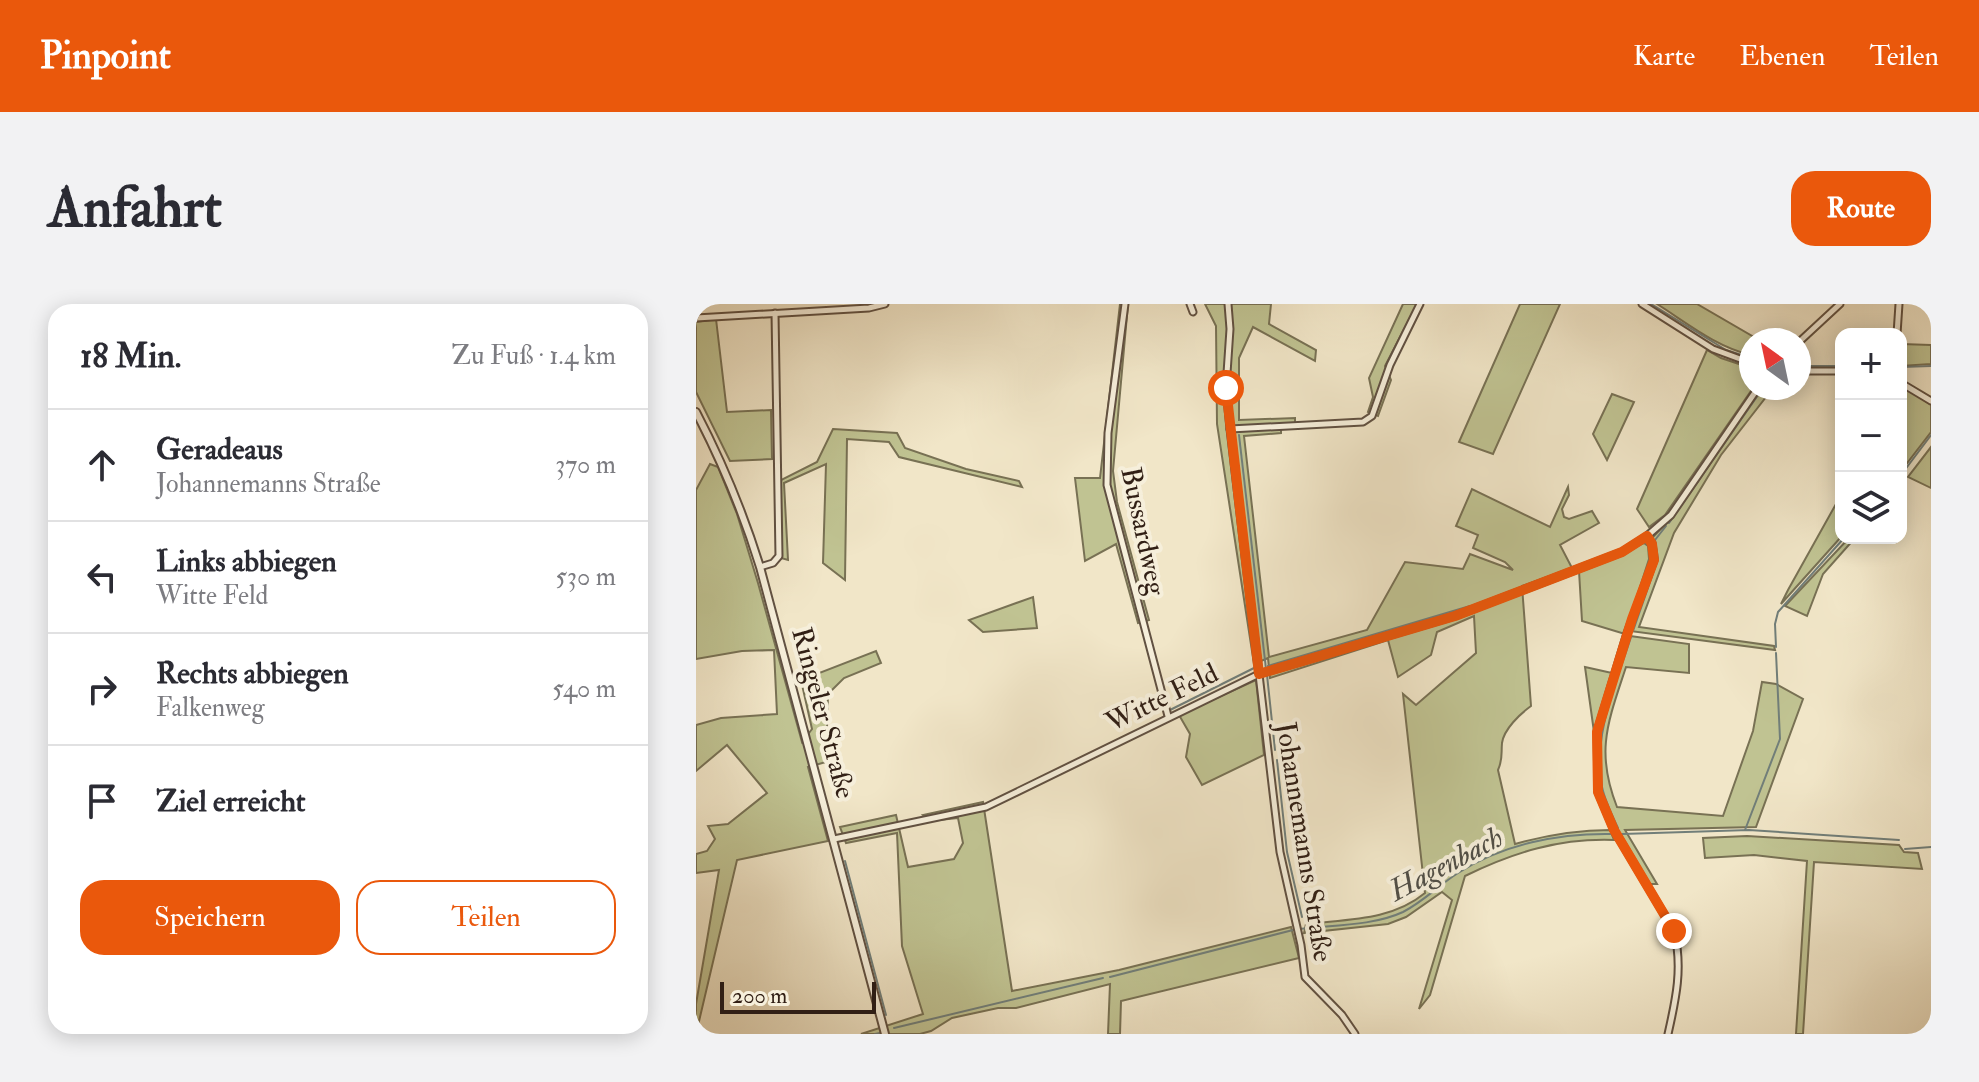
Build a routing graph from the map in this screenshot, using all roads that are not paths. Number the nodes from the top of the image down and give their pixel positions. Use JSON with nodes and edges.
{"nodes":[{"id":1,"x":885,"y":304,"type":"edge"},
{"id":2,"x":1125,"y":304,"type":"edge"},
{"id":3,"x":1190,"y":304,"type":"edge"},
{"id":4,"x":1228,"y":304,"type":"edge"},
{"id":5,"x":1420,"y":304,"type":"edge"},
{"id":6,"x":1642,"y":304,"type":"edge"},
{"id":7,"x":1840,"y":304,"type":"edge"},
{"id":8,"x":1899,"y":304,"type":"edge"},
{"id":9,"x":1193,"y":312,"type":"dead end"},
{"id":10,"x":775,"y":313,"type":"junction"},
{"id":11,"x":696,"y":318,"type":"edge"},
{"id":12,"x":1897,"y":328,"type":"edge"},
{"id":13,"x":1811,"y":331,"type":"edge"},
{"id":14,"x":1739,"y":359,"type":"edge"},
{"id":15,"x":1811,"y":371,"type":"edge"},
{"id":16,"x":1835,"y":371,"type":"edge"},
{"id":17,"x":1907,"y":387,"type":"edge"},
{"id":18,"x":1750,"y":400,"type":"edge"},
{"id":19,"x":1931,"y":401,"type":"edge"},
{"id":20,"x":696,"y":412,"type":"edge"},
{"id":21,"x":1230,"y":429,"type":"junction"},
{"id":22,"x":1647,"y":536,"type":"junction"},
{"id":23,"x":760,"y":567,"type":"junction"},
{"id":24,"x":1259,"y":674,"type":"junction"},
{"id":25,"x":1168,"y":716,"type":"junction"},
{"id":26,"x":834,"y":839,"type":"junction"},
{"id":27,"x":885,"y":1034,"type":"edge"},
{"id":28,"x":1355,"y":1034,"type":"edge"},
{"id":29,"x":1668,"y":1034,"type":"edge"}],
"edges":[{"from":1,"to":10,"type":"street"},
{"from":2,"to":25,"type":"street","name":"Bussardweg"},
{"from":3,"to":9,"type":"street"},
{"from":4,"to":21,"type":"street","name":"Johannemanns Straße"},
{"from":5,"to":21,"type":"street"},
{"from":6,"to":14,"type":"street"},
{"from":7,"to":13,"type":"street"},
{"from":8,"to":12,"type":"street"},
{"from":10,"to":11,"type":"street"},
{"from":10,"to":23,"type":"street"},
{"from":15,"to":16,"type":"street"},
{"from":17,"to":19,"type":"street"},
{"from":18,"to":22,"type":"street","name":"Witte Feld"},
{"from":20,"to":23,"type":"street","name":"Ringeler Straße"},
{"from":21,"to":24,"type":"street","name":"Johannemanns Straße"},
{"from":22,"to":24,"type":"street","name":"Witte Feld"},
{"from":22,"to":29,"type":"street"},
{"from":23,"to":26,"type":"street","name":"Ringeler Straße"},
{"from":24,"to":25,"type":"street","name":"Witte Feld"},
{"from":24,"to":28,"type":"street","name":"Johannemanns Straße"},
{"from":25,"to":26,"type":"street","name":"Witte Feld"},
{"from":26,"to":27,"type":"street","name":"Ringeler Straße"}]}
